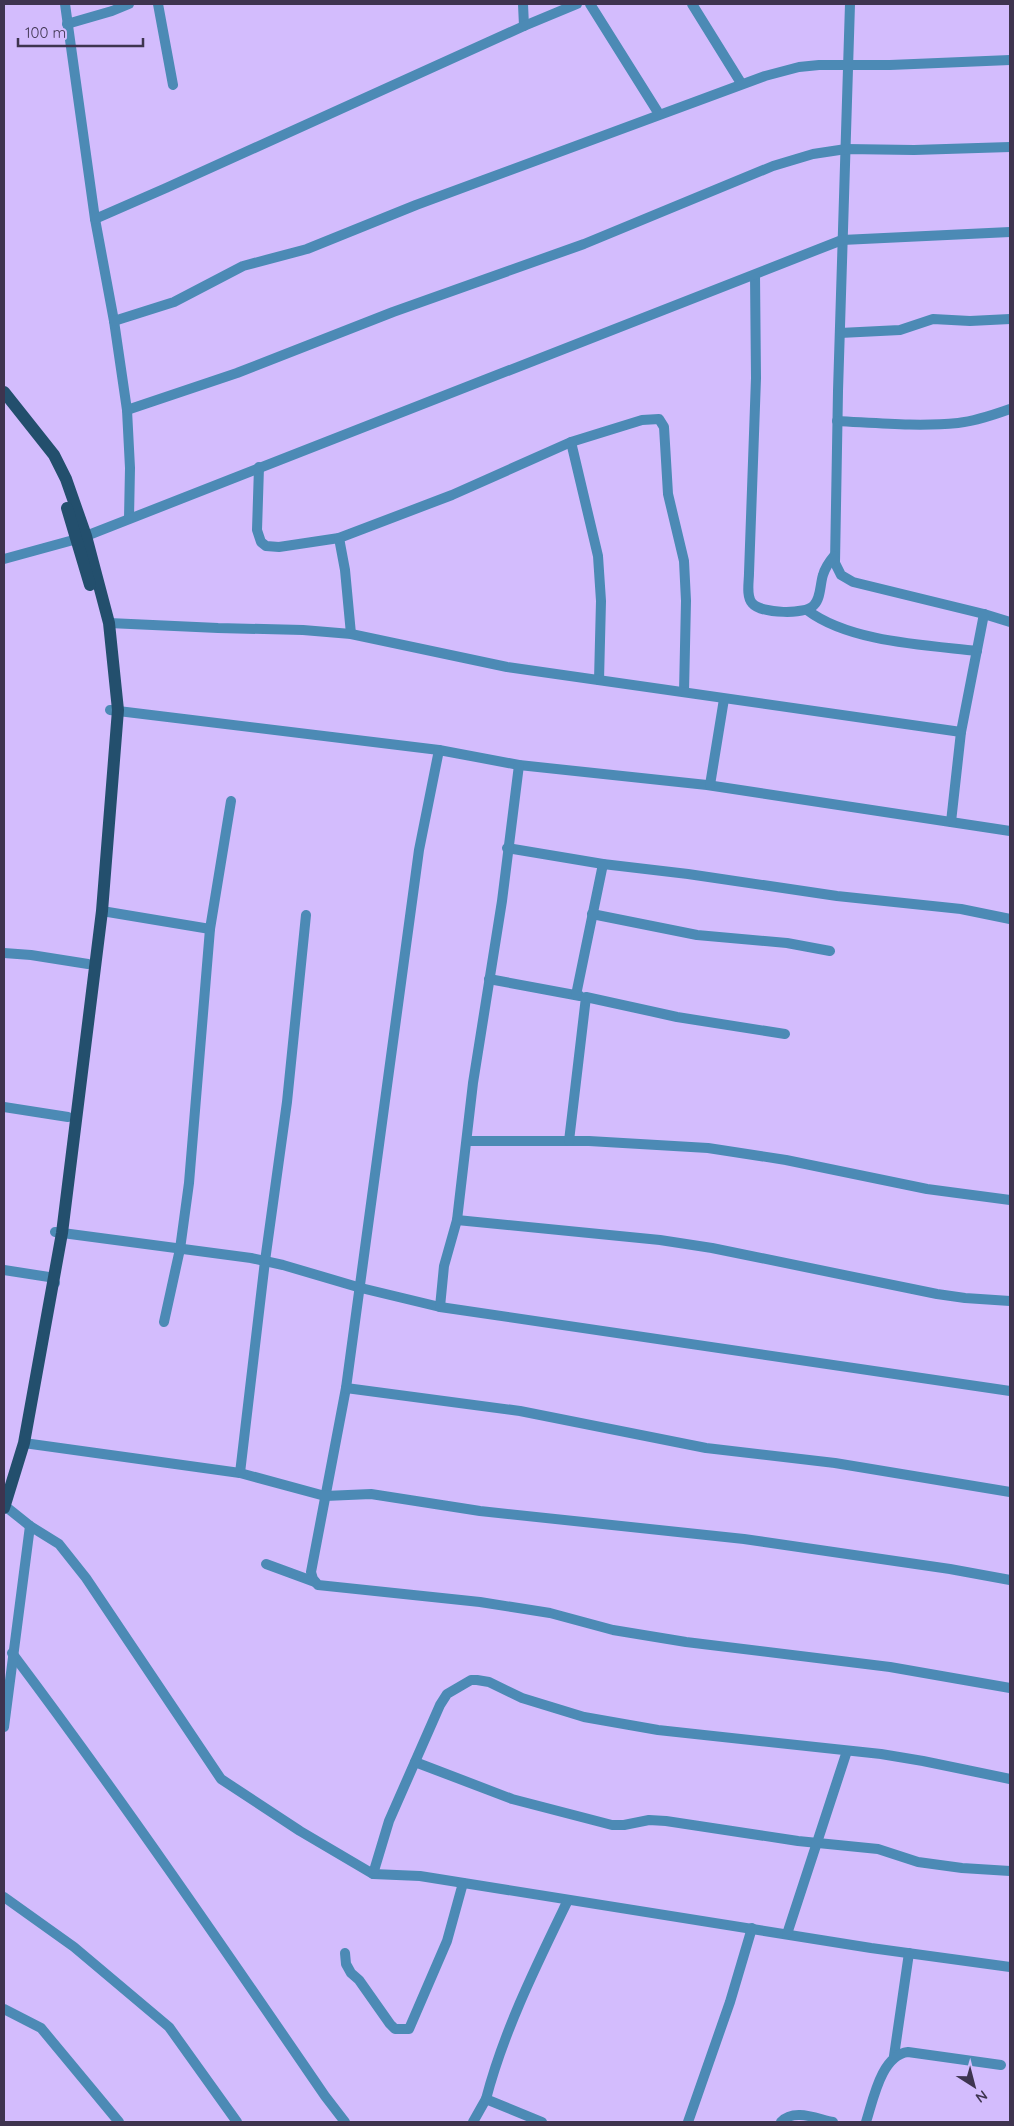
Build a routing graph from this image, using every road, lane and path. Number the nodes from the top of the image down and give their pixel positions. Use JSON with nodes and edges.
{"nodes":[{"id":1,"x":65,"y":4,"type":"edge"},
{"id":2,"x":129,"y":4,"type":"edge"},
{"id":3,"x":158,"y":4,"type":"edge"},
{"id":4,"x":523,"y":4,"type":"edge"},
{"id":5,"x":577,"y":4,"type":"edge"},
{"id":6,"x":590,"y":4,"type":"edge"},
{"id":7,"x":692,"y":4,"type":"edge"},
{"id":8,"x":850,"y":4,"type":"edge"},
{"id":9,"x":67,"y":24,"type":"junction"},
{"id":10,"x":524,"y":26,"type":"junction"},
{"id":11,"x":1010,"y":60,"type":"edge"},
{"id":12,"x":849,"y":65,"type":"junction"},
{"id":13,"x":741,"y":83,"type":"junction"},
{"id":14,"x":173,"y":85,"type":"dead end"},
{"id":15,"x":659,"y":114,"type":"junction"},
{"id":16,"x":1010,"y":146,"type":"edge"},
{"id":17,"x":846,"y":149,"type":"junction"},
{"id":18,"x":95,"y":218,"type":"junction"},
{"id":19,"x":1010,"y":232,"type":"edge"},
{"id":20,"x":842,"y":240,"type":"junction"},
{"id":21,"x":755,"y":275,"type":"junction"},
{"id":22,"x":1010,"y":319,"type":"edge"},
{"id":23,"x":114,"y":321,"type":"junction"},
{"id":24,"x":840,"y":333,"type":"junction"},
{"id":25,"x":4,"y":392,"type":"edge"},
{"id":26,"x":4,"y":405,"type":"edge"},
{"id":27,"x":1010,"y":409,"type":"edge"},
{"id":28,"x":127,"y":410,"type":"junction"},
{"id":29,"x":837,"y":421,"type":"junction"},
{"id":30,"x":571,"y":442,"type":"junction"},
{"id":31,"x":259,"y":467,"type":"junction"},
{"id":32,"x":130,"y":518,"type":"junction"},
{"id":33,"x":81,"y":537,"type":"junction"},
{"id":34,"x":339,"y":538,"type":"junction"},
{"id":35,"x":834,"y":556,"type":"junction"},
{"id":36,"x":4,"y":559,"type":"edge"},
{"id":37,"x":807,"y":610,"type":"junction"},
{"id":38,"x":984,"y":614,"type":"junction"},
{"id":39,"x":1010,"y":622,"type":"edge"},
{"id":40,"x":109,"y":623,"type":"junction"},
{"id":41,"x":351,"y":634,"type":"junction"},
{"id":42,"x":977,"y":651,"type":"junction"},
{"id":43,"x":599,"y":680,"type":"junction"},
{"id":44,"x":684,"y":692,"type":"junction"},
{"id":45,"x":724,"y":698,"type":"junction"},
{"id":46,"x":114,"y":710,"type":"junction"},
{"id":47,"x":961,"y":732,"type":"junction"},
{"id":48,"x":439,"y":750,"type":"junction"},
{"id":49,"x":519,"y":765,"type":"junction"},
{"id":50,"x":710,"y":785,"type":"junction"},
{"id":51,"x":231,"y":802,"type":"dead end"},
{"id":52,"x":952,"y":822,"type":"junction"},
{"id":53,"x":1010,"y":831,"type":"edge"},
{"id":54,"x":507,"y":848,"type":"junction"},
{"id":55,"x":603,"y":864,"type":"junction"},
{"id":56,"x":102,"y":911,"type":"junction"},
{"id":57,"x":592,"y":914,"type":"junction"},
{"id":58,"x":306,"y":915,"type":"dead end"},
{"id":59,"x":1010,"y":919,"type":"edge"},
{"id":60,"x":210,"y":929,"type":"junction"},
{"id":61,"x":830,"y":951,"type":"dead end"},
{"id":62,"x":4,"y":953,"type":"edge"},
{"id":63,"x":88,"y":964,"type":"junction"},
{"id":64,"x":490,"y":978,"type":"junction"},
{"id":65,"x":581,"y":996,"type":"junction"},
{"id":66,"x":785,"y":1034,"type":"dead end"},
{"id":67,"x":4,"y":1107,"type":"edge"},
{"id":68,"x":68,"y":1117,"type":"junction"},
{"id":69,"x":467,"y":1141,"type":"junction"},
{"id":70,"x":569,"y":1141,"type":"junction"},
{"id":71,"x":1010,"y":1200,"type":"edge"},
{"id":72,"x":457,"y":1220,"type":"junction"},
{"id":73,"x":59,"y":1232,"type":"junction"},
{"id":74,"x":180,"y":1249,"type":"junction"},
{"id":75,"x":265,"y":1261,"type":"junction"},
{"id":76,"x":4,"y":1270,"type":"edge"},
{"id":77,"x":52,"y":1280,"type":"junction"},
{"id":78,"x":361,"y":1288,"type":"junction"},
{"id":79,"x":1010,"y":1300,"type":"edge"},
{"id":80,"x":440,"y":1307,"type":"junction"},
{"id":81,"x":164,"y":1322,"type":"dead end"},
{"id":82,"x":346,"y":1388,"type":"junction"},
{"id":83,"x":1010,"y":1390,"type":"edge"},
{"id":84,"x":24,"y":1443,"type":"junction"},
{"id":85,"x":240,"y":1473,"type":"junction"},
{"id":86,"x":4,"y":1482,"type":"edge"},
{"id":87,"x":1010,"y":1492,"type":"edge"},
{"id":88,"x":325,"y":1496,"type":"junction"},
{"id":89,"x":4,"y":1507,"type":"edge"},
{"id":90,"x":30,"y":1526,"type":"junction"},
{"id":91,"x":266,"y":1564,"type":"dead end"},
{"id":92,"x":1010,"y":1580,"type":"edge"},
{"id":93,"x":315,"y":1582,"type":"junction"},
{"id":94,"x":12,"y":1653,"type":"junction"},
{"id":95,"x":1010,"y":1688,"type":"edge"},
{"id":96,"x":4,"y":1727,"type":"edge"},
{"id":97,"x":847,"y":1751,"type":"junction"},
{"id":98,"x":415,"y":1762,"type":"junction"},
{"id":99,"x":1010,"y":1779,"type":"edge"},
{"id":100,"x":816,"y":1842,"type":"junction"},
{"id":101,"x":1010,"y":1871,"type":"edge"},
{"id":102,"x":373,"y":1874,"type":"junction"},
{"id":103,"x":463,"y":1883,"type":"junction"},
{"id":104,"x":4,"y":1897,"type":"edge"},
{"id":105,"x":568,"y":1900,"type":"junction"},
{"id":106,"x":752,"y":1928,"type":"junction"},
{"id":107,"x":787,"y":1934,"type":"junction"},
{"id":108,"x":345,"y":1953,"type":"dead end"},
{"id":109,"x":909,"y":1953,"type":"junction"},
{"id":110,"x":1010,"y":1967,"type":"edge"},
{"id":111,"x":4,"y":2008,"type":"edge"},
{"id":112,"x":894,"y":2056,"type":"junction"},
{"id":113,"x":1001,"y":2065,"type":"dead end"},
{"id":114,"x":486,"y":2099,"type":"junction"},
{"id":115,"x":115,"y":2120,"type":"edge"},
{"id":116,"x":237,"y":2122,"type":"edge"},
{"id":117,"x":345,"y":2122,"type":"edge"},
{"id":118,"x":473,"y":2122,"type":"edge"},
{"id":119,"x":542,"y":2122,"type":"edge"},
{"id":120,"x":688,"y":2122,"type":"edge"},
{"id":121,"x":781,"y":2122,"type":"edge"},
{"id":122,"x":834,"y":2122,"type":"edge"},
{"id":123,"x":866,"y":2122,"type":"edge"}],
"edges":[{"from":1,"to":9,"type":"street"},
{"from":2,"to":9,"type":"street"},
{"from":3,"to":14,"type":"street"},
{"from":4,"to":10,"type":"street"},
{"from":5,"to":10,"type":"street"},
{"from":6,"to":15,"type":"street"},
{"from":7,"to":13,"type":"street"},
{"from":8,"to":12,"type":"street"},
{"from":9,"to":18,"type":"street"},
{"from":10,"to":18,"type":"street"},
{"from":11,"to":12,"type":"street"},
{"from":12,"to":13,"type":"street"},
{"from":12,"to":17,"type":"street"},
{"from":13,"to":15,"type":"street"},
{"from":15,"to":23,"type":"street"},
{"from":16,"to":17,"type":"street"},
{"from":17,"to":20,"type":"street"},
{"from":17,"to":28,"type":"street"},
{"from":18,"to":23,"type":"street"},
{"from":19,"to":20,"type":"street"},
{"from":20,"to":21,"type":"street"},
{"from":20,"to":24,"type":"street"},
{"from":21,"to":31,"type":"street"},
{"from":21,"to":37,"type":"street"},
{"from":22,"to":24,"type":"street"},
{"from":23,"to":28,"type":"street"},
{"from":24,"to":29,"type":"street"},
{"from":25,"to":33,"type":"main road"},
{"from":26,"to":33,"type":"main road"},
{"from":27,"to":29,"type":"street"},
{"from":28,"to":32,"type":"street"},
{"from":29,"to":35,"type":"street"},
{"from":30,"to":34,"type":"street"},
{"from":30,"to":43,"type":"street"},
{"from":30,"to":44,"type":"street"},
{"from":31,"to":32,"type":"street"},
{"from":31,"to":34,"type":"street"},
{"from":32,"to":33,"type":"street"},
{"from":33,"to":36,"type":"street"},
{"from":33,"to":40,"type":"main road"},
{"from":33,"to":46,"type":"main road"},
{"from":34,"to":41,"type":"street"},
{"from":35,"to":37,"type":"street"},
{"from":35,"to":38,"type":"street"},
{"from":37,"to":42,"type":"street"},
{"from":38,"to":39,"type":"street"},
{"from":38,"to":42,"type":"street"},
{"from":40,"to":41,"type":"street"},
{"from":40,"to":46,"type":"main road"},
{"from":41,"to":43,"type":"street"},
{"from":42,"to":47,"type":"street"},
{"from":43,"to":44,"type":"street"},
{"from":44,"to":45,"type":"street"},
{"from":45,"to":47,"type":"street"},
{"from":45,"to":50,"type":"street"},
{"from":46,"to":48,"type":"street"},
{"from":46,"to":56,"type":"main road"},
{"from":46,"to":63,"type":"main road"},
{"from":47,"to":52,"type":"street"},
{"from":48,"to":49,"type":"street"},
{"from":48,"to":78,"type":"street"},
{"from":49,"to":50,"type":"street"},
{"from":49,"to":54,"type":"street"},
{"from":50,"to":52,"type":"street"},
{"from":51,"to":60,"type":"street"},
{"from":52,"to":53,"type":"street"},
{"from":54,"to":55,"type":"street"},
{"from":54,"to":64,"type":"street"},
{"from":55,"to":57,"type":"street"},
{"from":55,"to":59,"type":"street"},
{"from":56,"to":60,"type":"street"},
{"from":56,"to":73,"type":"main road"},
{"from":57,"to":61,"type":"street"},
{"from":57,"to":65,"type":"street"},
{"from":58,"to":75,"type":"street"},
{"from":60,"to":74,"type":"street"},
{"from":62,"to":63,"type":"street"},
{"from":63,"to":68,"type":"main road"},
{"from":64,"to":65,"type":"street"},
{"from":64,"to":69,"type":"street"},
{"from":65,"to":66,"type":"street"},
{"from":65,"to":70,"type":"street"},
{"from":67,"to":68,"type":"street"},
{"from":68,"to":73,"type":"main road"},
{"from":69,"to":70,"type":"street"},
{"from":69,"to":72,"type":"street"},
{"from":70,"to":71,"type":"street"},
{"from":72,"to":79,"type":"street"},
{"from":72,"to":80,"type":"street"},
{"from":73,"to":74,"type":"street"},
{"from":73,"to":77,"type":"main road"},
{"from":74,"to":75,"type":"street"},
{"from":74,"to":81,"type":"street"},
{"from":75,"to":78,"type":"street"},
{"from":75,"to":85,"type":"street"},
{"from":76,"to":77,"type":"street"},
{"from":77,"to":84,"type":"main road"},
{"from":77,"to":86,"type":"main road"},
{"from":78,"to":80,"type":"street"},
{"from":78,"to":82,"type":"street"},
{"from":80,"to":83,"type":"street"},
{"from":82,"to":87,"type":"street"},
{"from":82,"to":88,"type":"street"},
{"from":84,"to":85,"type":"street"},
{"from":84,"to":89,"type":"main road"},
{"from":85,"to":88,"type":"street"},
{"from":88,"to":92,"type":"street"},
{"from":88,"to":93,"type":"street"},
{"from":89,"to":90,"type":"street"},
{"from":90,"to":94,"type":"street"},
{"from":90,"to":102,"type":"street"},
{"from":91,"to":93,"type":"street"},
{"from":93,"to":95,"type":"street"},
{"from":94,"to":96,"type":"street"},
{"from":94,"to":117,"type":"street"},
{"from":97,"to":98,"type":"street"},
{"from":97,"to":99,"type":"street"},
{"from":97,"to":100,"type":"street"},
{"from":98,"to":100,"type":"street"},
{"from":98,"to":102,"type":"street"},
{"from":100,"to":101,"type":"street"},
{"from":100,"to":107,"type":"street"},
{"from":102,"to":103,"type":"street"},
{"from":103,"to":105,"type":"street"},
{"from":103,"to":108,"type":"street"},
{"from":104,"to":116,"type":"street"},
{"from":105,"to":106,"type":"street"},
{"from":105,"to":114,"type":"street"},
{"from":106,"to":107,"type":"street"},
{"from":106,"to":120,"type":"street"},
{"from":107,"to":109,"type":"street"},
{"from":109,"to":110,"type":"street"},
{"from":109,"to":112,"type":"street"},
{"from":111,"to":115,"type":"street"},
{"from":112,"to":113,"type":"street"},
{"from":112,"to":123,"type":"street"},
{"from":114,"to":118,"type":"street"},
{"from":114,"to":119,"type":"street"},
{"from":121,"to":122,"type":"street"}]}
